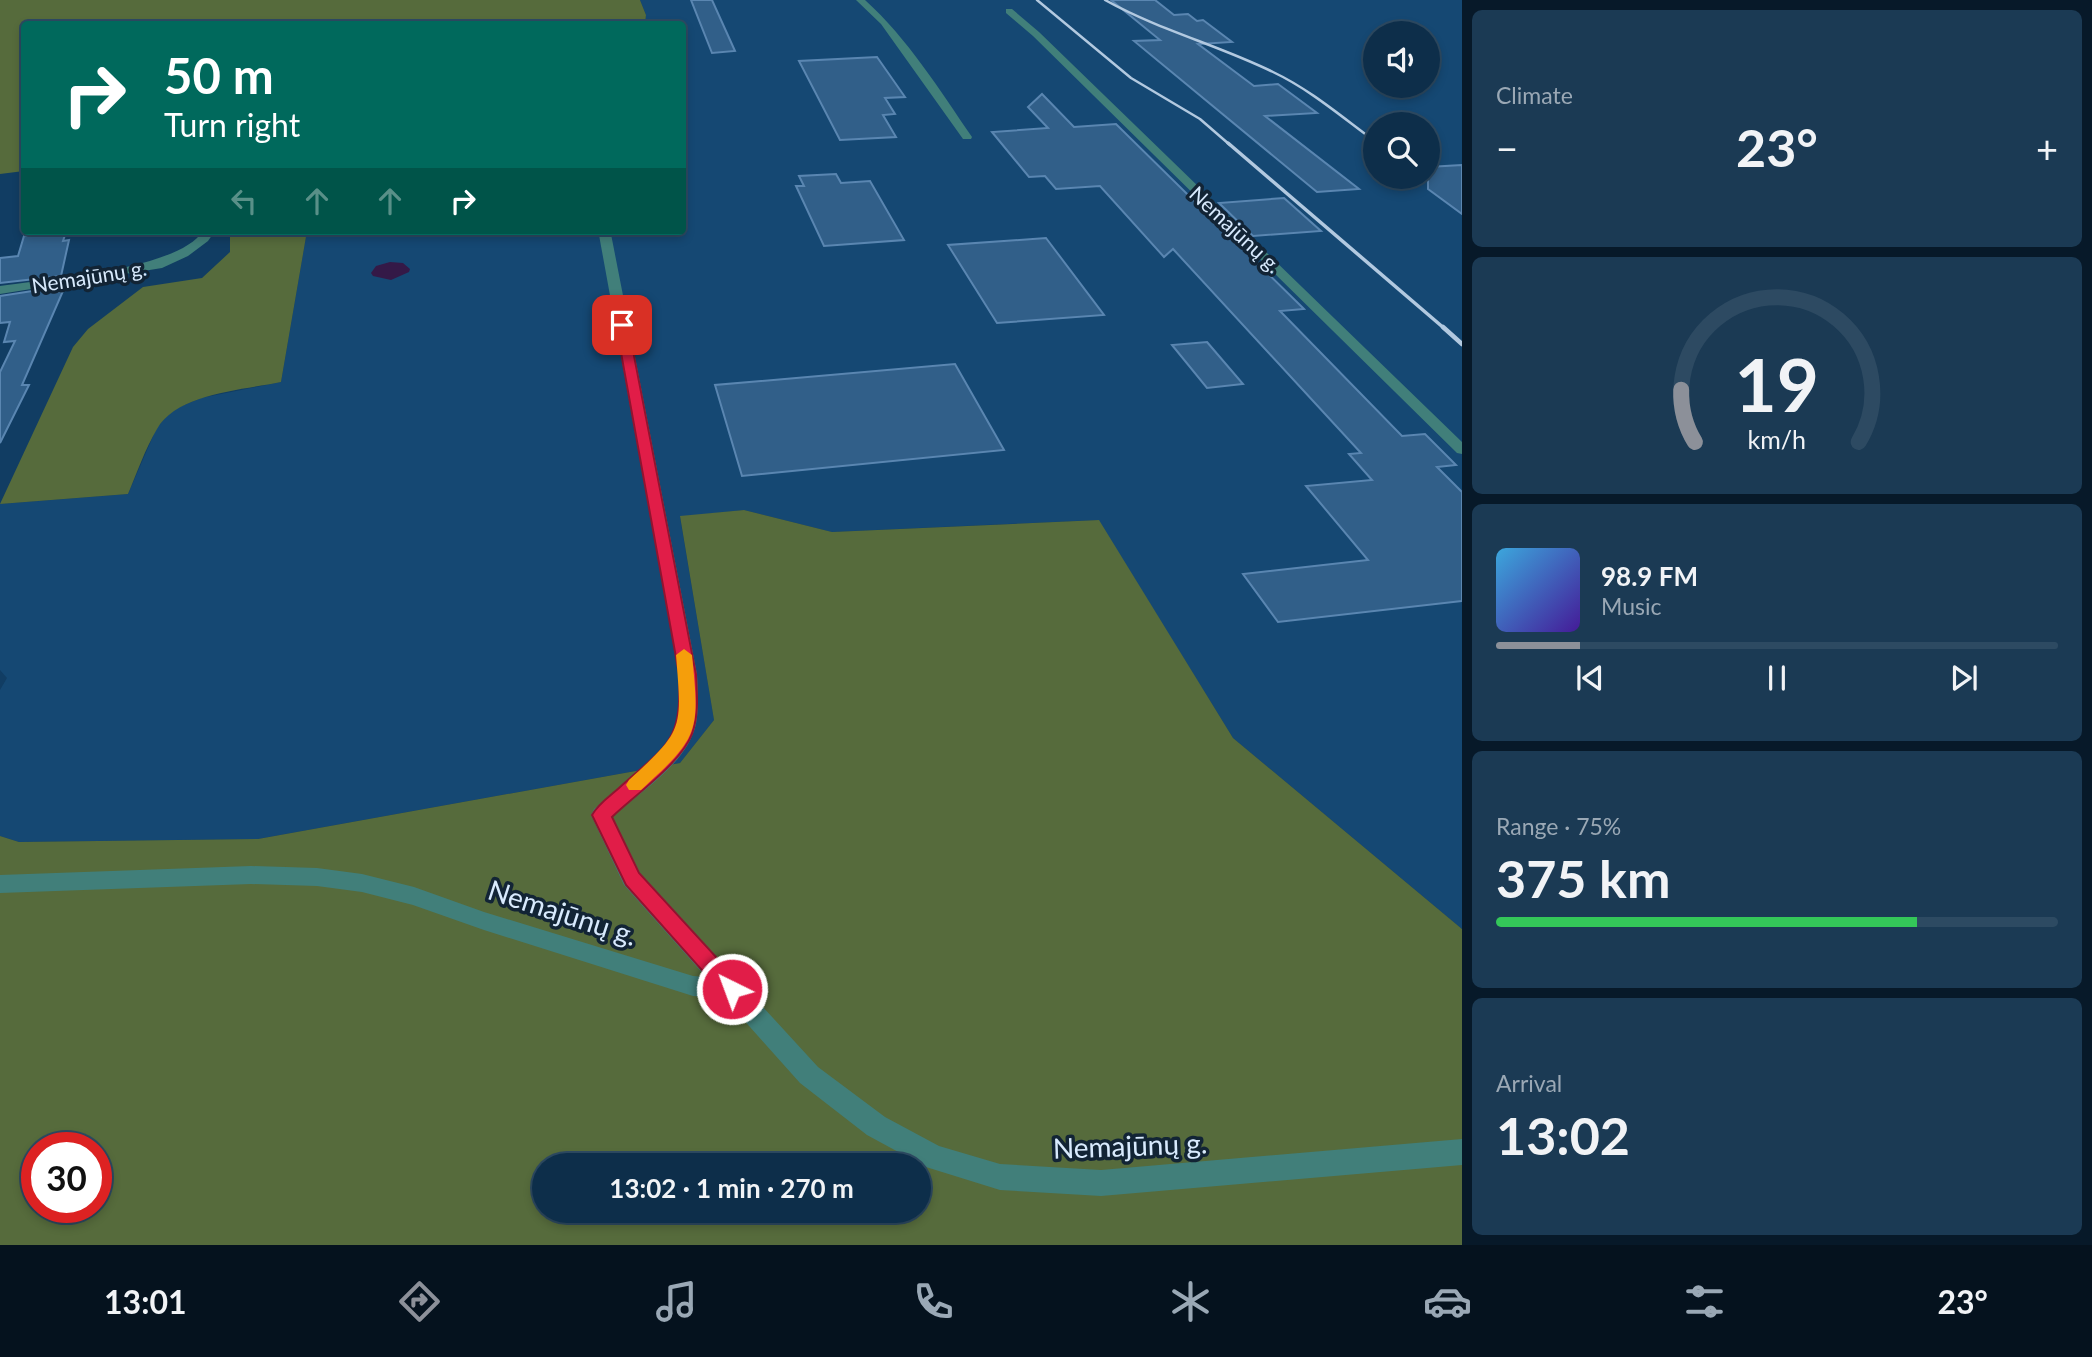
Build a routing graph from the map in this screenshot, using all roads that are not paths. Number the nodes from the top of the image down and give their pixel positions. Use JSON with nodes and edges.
{"nodes":[{"id":1,"x":860,"y":0,"type":"edge"},
{"id":2,"x":1009,"y":11,"type":"dead end"},
{"id":3,"x":967,"y":137,"type":"dead end"},
{"id":4,"x":206,"y":235,"type":"edge"},
{"id":5,"x":605,"y":235,"type":"edge"},
{"id":6,"x":0,"y":290,"type":"edge"},
{"id":7,"x":1462,"y":450,"type":"edge"},
{"id":8,"x":0,"y":884,"type":"edge"},
{"id":9,"x":732,"y":989,"type":"junction"},
{"id":10,"x":1462,"y":1152,"type":"edge"}],
"edges":[{"from":1,"to":3,"type":"street"},
{"from":2,"to":7,"type":"street","name":"Nemajūnų g."},
{"from":4,"to":6,"type":"street","name":"Nemajūnų g."},
{"from":5,"to":9,"type":"street"},
{"from":8,"to":9,"type":"street","name":"Nemajūnų g."},
{"from":9,"to":10,"type":"street","name":"Nemajūnų g."}]}
